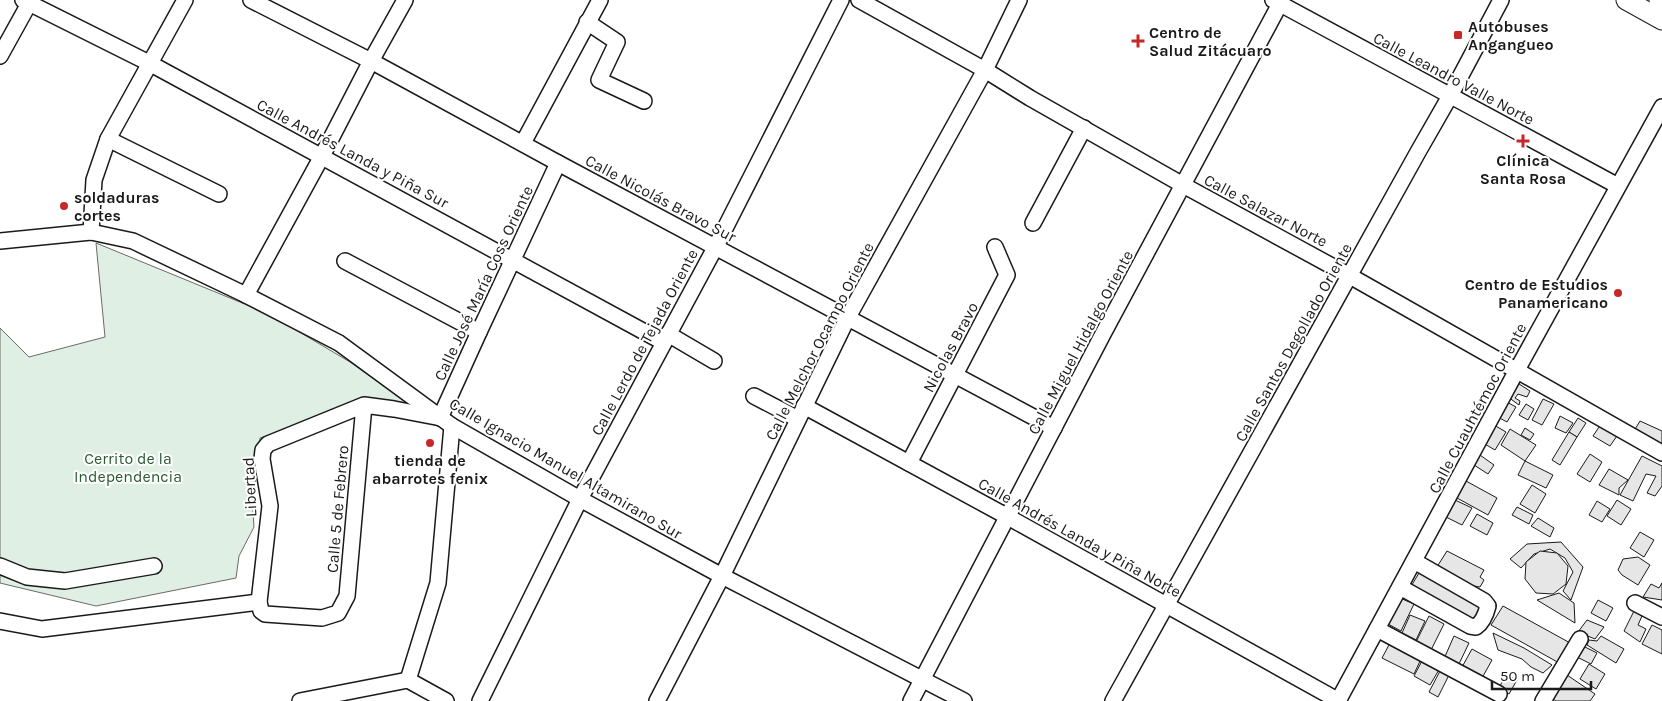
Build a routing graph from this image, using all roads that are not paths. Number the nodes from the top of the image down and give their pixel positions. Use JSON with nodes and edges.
{"nodes":[{"id":1,"x":185,"y":0,"type":"edge"},
{"id":2,"x":251,"y":0,"type":"edge"},
{"id":3,"x":405,"y":0,"type":"edge"},
{"id":4,"x":600,"y":0,"type":"edge"},
{"id":5,"x":841,"y":0,"type":"edge"},
{"id":6,"x":859,"y":0,"type":"edge"},
{"id":7,"x":1019,"y":0,"type":"edge"},
{"id":8,"x":1501,"y":0,"type":"edge"},
{"id":9,"x":1626,"y":0,"type":"edge"},
{"id":10,"x":28,"y":1,"type":"edge"},
{"id":11,"x":1278,"y":1,"type":"edge"},
{"id":12,"x":1662,"y":20,"type":"edge"},
{"id":13,"x":587,"y":22,"type":"junction"},
{"id":14,"x":0,"y":56,"type":"edge"},
{"id":15,"x":371,"y":61,"type":"junction"},
{"id":16,"x":151,"y":64,"type":"junction"},
{"id":17,"x":985,"y":70,"type":"junction"},
{"id":18,"x":1450,"y":96,"type":"junction"},
{"id":19,"x":644,"y":101,"type":"dead end"},
{"id":20,"x":1662,"y":107,"type":"edge"},
{"id":21,"x":1084,"y":128,"type":"junction"},
{"id":22,"x":108,"y":139,"type":"junction"},
{"id":23,"x":523,"y":143,"type":"junction"},
{"id":24,"x":322,"y":156,"type":"junction"},
{"id":25,"x":558,"y":163,"type":"junction"},
{"id":26,"x":1183,"y":185,"type":"junction"},
{"id":27,"x":1618,"y":186,"type":"junction"},
{"id":28,"x":219,"y":194,"type":"dead end"},
{"id":29,"x":1034,"y":222,"type":"dead end"},
{"id":30,"x":91,"y":232,"type":"junction"},
{"id":31,"x":0,"y":241,"type":"edge"},
{"id":32,"x":716,"y":246,"type":"junction"},
{"id":33,"x":995,"y":247,"type":"dead end"},
{"id":34,"x":513,"y":260,"type":"junction"},
{"id":35,"x":345,"y":261,"type":"dead end"},
{"id":36,"x":1350,"y":276,"type":"junction"},
{"id":37,"x":246,"y":295,"type":"junction"},
{"id":38,"x":848,"y":317,"type":"junction"},
{"id":39,"x":478,"y":332,"type":"junction"},
{"id":40,"x":666,"y":338,"type":"junction"},
{"id":41,"x":714,"y":361,"type":"dead end"},
{"id":42,"x":1517,"y":370,"type":"junction"},
{"id":43,"x":955,"y":375,"type":"junction"},
{"id":44,"x":754,"y":396,"type":"dead end"},
{"id":45,"x":364,"y":406,"type":"junction"},
{"id":46,"x":801,"y":412,"type":"junction"},
{"id":47,"x":446,"y":422,"type":"junction"},
{"id":48,"x":1054,"y":428,"type":"junction"},
{"id":49,"x":1662,"y":453,"type":"edge"},
{"id":50,"x":909,"y":463,"type":"junction"},
{"id":51,"x":580,"y":499,"type":"junction"},
{"id":52,"x":1008,"y":517,"type":"junction"},
{"id":53,"x":1414,"y":561,"type":"junction"},
{"id":54,"x":0,"y":566,"type":"edge"},
{"id":55,"x":154,"y":566,"type":"dead end"},
{"id":56,"x":722,"y":576,"type":"junction"},
{"id":57,"x":1400,"y":587,"type":"junction"},
{"id":58,"x":1635,"y":603,"type":"dead end"},
{"id":59,"x":1166,"y":605,"type":"junction"},
{"id":60,"x":262,"y":608,"type":"junction"},
{"id":61,"x":1662,"y":617,"type":"edge"},
{"id":62,"x":0,"y":620,"type":"edge"},
{"id":63,"x":1377,"y":629,"type":"junction"},
{"id":64,"x":1580,"y":639,"type":"dead end"},
{"id":65,"x":923,"y":679,"type":"junction"},
{"id":66,"x":408,"y":680,"type":"junction"},
{"id":67,"x":1499,"y":694,"type":"dead end"},
{"id":68,"x":300,"y":701,"type":"edge"},
{"id":69,"x":446,"y":701,"type":"edge"},
{"id":70,"x":480,"y":701,"type":"edge"},
{"id":71,"x":657,"y":701,"type":"edge"},
{"id":72,"x":911,"y":701,"type":"edge"},
{"id":73,"x":964,"y":701,"type":"edge"},
{"id":74,"x":1114,"y":701,"type":"edge"},
{"id":75,"x":1338,"y":701,"type":"edge"},
{"id":76,"x":1543,"y":701,"type":"edge"}],
"edges":[{"from":1,"to":16,"type":"street"},
{"from":2,"to":15,"type":"street","name":"Calle Nicolás Bravo Sur"},
{"from":3,"to":15,"type":"street"},
{"from":4,"to":13,"type":"street"},
{"from":5,"to":32,"type":"street","name":"Calle Lerdo de Tejada Oriente"},
{"from":6,"to":17,"type":"street","name":"Calle Salazar Norte"},
{"from":7,"to":17,"type":"street","name":"Calle Melchor Ocampo Oriente"},
{"from":8,"to":18,"type":"street","name":"Calle Santos Degollado Oriente"},
{"from":9,"to":12,"type":"main road"},
{"from":10,"to":14,"type":"street"},
{"from":10,"to":16,"type":"street","name":"Calle Andrés Landa y Piña Sur"},
{"from":11,"to":18,"type":"street","name":"Calle Leandro Valle Norte"},
{"from":11,"to":26,"type":"street","name":"Calle Miguel Hidalgo Oriente"},
{"from":13,"to":19,"type":"street"},
{"from":13,"to":23,"type":"street"},
{"from":15,"to":23,"type":"street","name":"Calle Nicolás Bravo Sur"},
{"from":15,"to":24,"type":"street"},
{"from":16,"to":22,"type":"street"},
{"from":16,"to":24,"type":"street","name":"Calle Andrés Landa y Piña Sur"},
{"from":17,"to":21,"type":"street","name":"Calle Salazar Norte"},
{"from":17,"to":38,"type":"street","name":"Calle Melchor Ocampo Oriente"},
{"from":18,"to":27,"type":"street","name":"Calle Leandro Valle Norte"},
{"from":18,"to":36,"type":"street","name":"Calle Santos Degollado Oriente"},
{"from":20,"to":27,"type":"street","name":"Calle Cuauhtémoc Oriente"},
{"from":21,"to":26,"type":"street","name":"Calle Salazar Norte"},
{"from":21,"to":29,"type":"street"},
{"from":22,"to":28,"type":"street"},
{"from":22,"to":30,"type":"street"},
{"from":23,"to":25,"type":"street","name":"Calle Nicolás Bravo Sur"},
{"from":24,"to":34,"type":"street","name":"Calle Andrés Landa y Piña Sur"},
{"from":24,"to":37,"type":"street"},
{"from":25,"to":32,"type":"street","name":"Calle Nicolás Bravo Sur"},
{"from":25,"to":34,"type":"street","name":"Calle José María Coss Oriente"},
{"from":26,"to":36,"type":"street","name":"Calle Salazar Norte"},
{"from":26,"to":48,"type":"street","name":"Calle Miguel Hidalgo Oriente"},
{"from":27,"to":42,"type":"street","name":"Calle Cuauhtémoc Oriente"},
{"from":30,"to":31,"type":"street","name":"Calle Ignacio Manuel Altamirano Sur"},
{"from":30,"to":37,"type":"street","name":"Calle Ignacio Manuel Altamirano Sur"},
{"from":32,"to":38,"type":"street","name":"Calle Nicolás Bravo Sur"},
{"from":32,"to":40,"type":"street","name":"Calle Lerdo de Tejada Oriente"},
{"from":33,"to":43,"type":"street","name":"Nicolas Bravo"},
{"from":34,"to":39,"type":"street","name":"Calle José María Coss Oriente"},
{"from":34,"to":40,"type":"street","name":"Calle Andrés Landa y Piña Sur"},
{"from":35,"to":39,"type":"street"},
{"from":36,"to":42,"type":"street","name":"Calle Salazar Norte"},
{"from":36,"to":59,"type":"street","name":"Calle Santos Degollado Oriente"},
{"from":37,"to":47,"type":"street","name":"Calle Ignacio Manuel Altamirano Sur"},
{"from":38,"to":43,"type":"street","name":"Calle Nicolás Bravo Sur"},
{"from":38,"to":46,"type":"street","name":"Calle Melchor Ocampo Oriente"},
{"from":39,"to":47,"type":"street","name":"Calle José María Coss Oriente"},
{"from":40,"to":41,"type":"street","name":"Calle Andrés Landa y Piña Sur"},
{"from":40,"to":51,"type":"street","name":"Calle Lerdo de Tejada Oriente"},
{"from":42,"to":49,"type":"street","name":"Calle Salazar Norte"},
{"from":42,"to":53,"type":"street","name":"Calle Cuauhtémoc Oriente"},
{"from":43,"to":48,"type":"street","name":"Calle Nicolás Bravo Sur"},
{"from":43,"to":50,"type":"street","name":"Nicolas Bravo"},
{"from":44,"to":46,"type":"street","name":"Calle Andrés Landa y Piña Norte"},
{"from":45,"to":47,"type":"street"},
{"from":45,"to":60,"type":"street","name":"Libertad"},
{"from":45,"to":60,"type":"street","name":"Calle 5 de Febrero"},
{"from":46,"to":50,"type":"street","name":"Calle Andrés Landa y Piña Norte"},
{"from":46,"to":56,"type":"street","name":"Calle Melchor Ocampo Oriente"},
{"from":47,"to":51,"type":"street","name":"Calle Ignacio Manuel Altamirano Sur"},
{"from":47,"to":66,"type":"street","name":"Calle José María Coss Oriente"},
{"from":48,"to":52,"type":"street","name":"Calle Miguel Hidalgo Oriente"},
{"from":50,"to":52,"type":"street","name":"Calle Andrés Landa y Piña Norte"},
{"from":51,"to":56,"type":"street","name":"Calle Ignacio Manuel Altamirano Sur"},
{"from":51,"to":70,"type":"street","name":"Calle Lerdo de Tejada Oriente"},
{"from":52,"to":59,"type":"street","name":"Calle Andrés Landa y Piña Norte"},
{"from":52,"to":65,"type":"street","name":"Calle Miguel Hidalgo Oriente"},
{"from":53,"to":57,"type":"street","name":"Calle Cuauhtémoc Oriente"},
{"from":53,"to":57,"type":"street"},
{"from":54,"to":55,"type":"street"},
{"from":56,"to":65,"type":"street","name":"Calle Ignacio Manuel Altamirano Sur"},
{"from":56,"to":71,"type":"street","name":"Calle Melchor Ocampo Oriente"},
{"from":57,"to":63,"type":"street","name":"Calle Cuauhtémoc Oriente"},
{"from":58,"to":61,"type":"street"},
{"from":59,"to":74,"type":"street","name":"Calle Santos Degollado Oriente"},
{"from":59,"to":75,"type":"street","name":"Calle Andrés Landa y Piña Norte"},
{"from":60,"to":62,"type":"street"},
{"from":63,"to":67,"type":"street"},
{"from":63,"to":75,"type":"street","name":"Calle Cuauhtémoc Oriente"},
{"from":64,"to":76,"type":"street"},
{"from":65,"to":72,"type":"street","name":"Calle Miguel Hidalgo Oriente"},
{"from":65,"to":73,"type":"street","name":"Calle Ignacio Manuel Altamirano Sur"},
{"from":66,"to":68,"type":"street"},
{"from":66,"to":69,"type":"street"}]}
